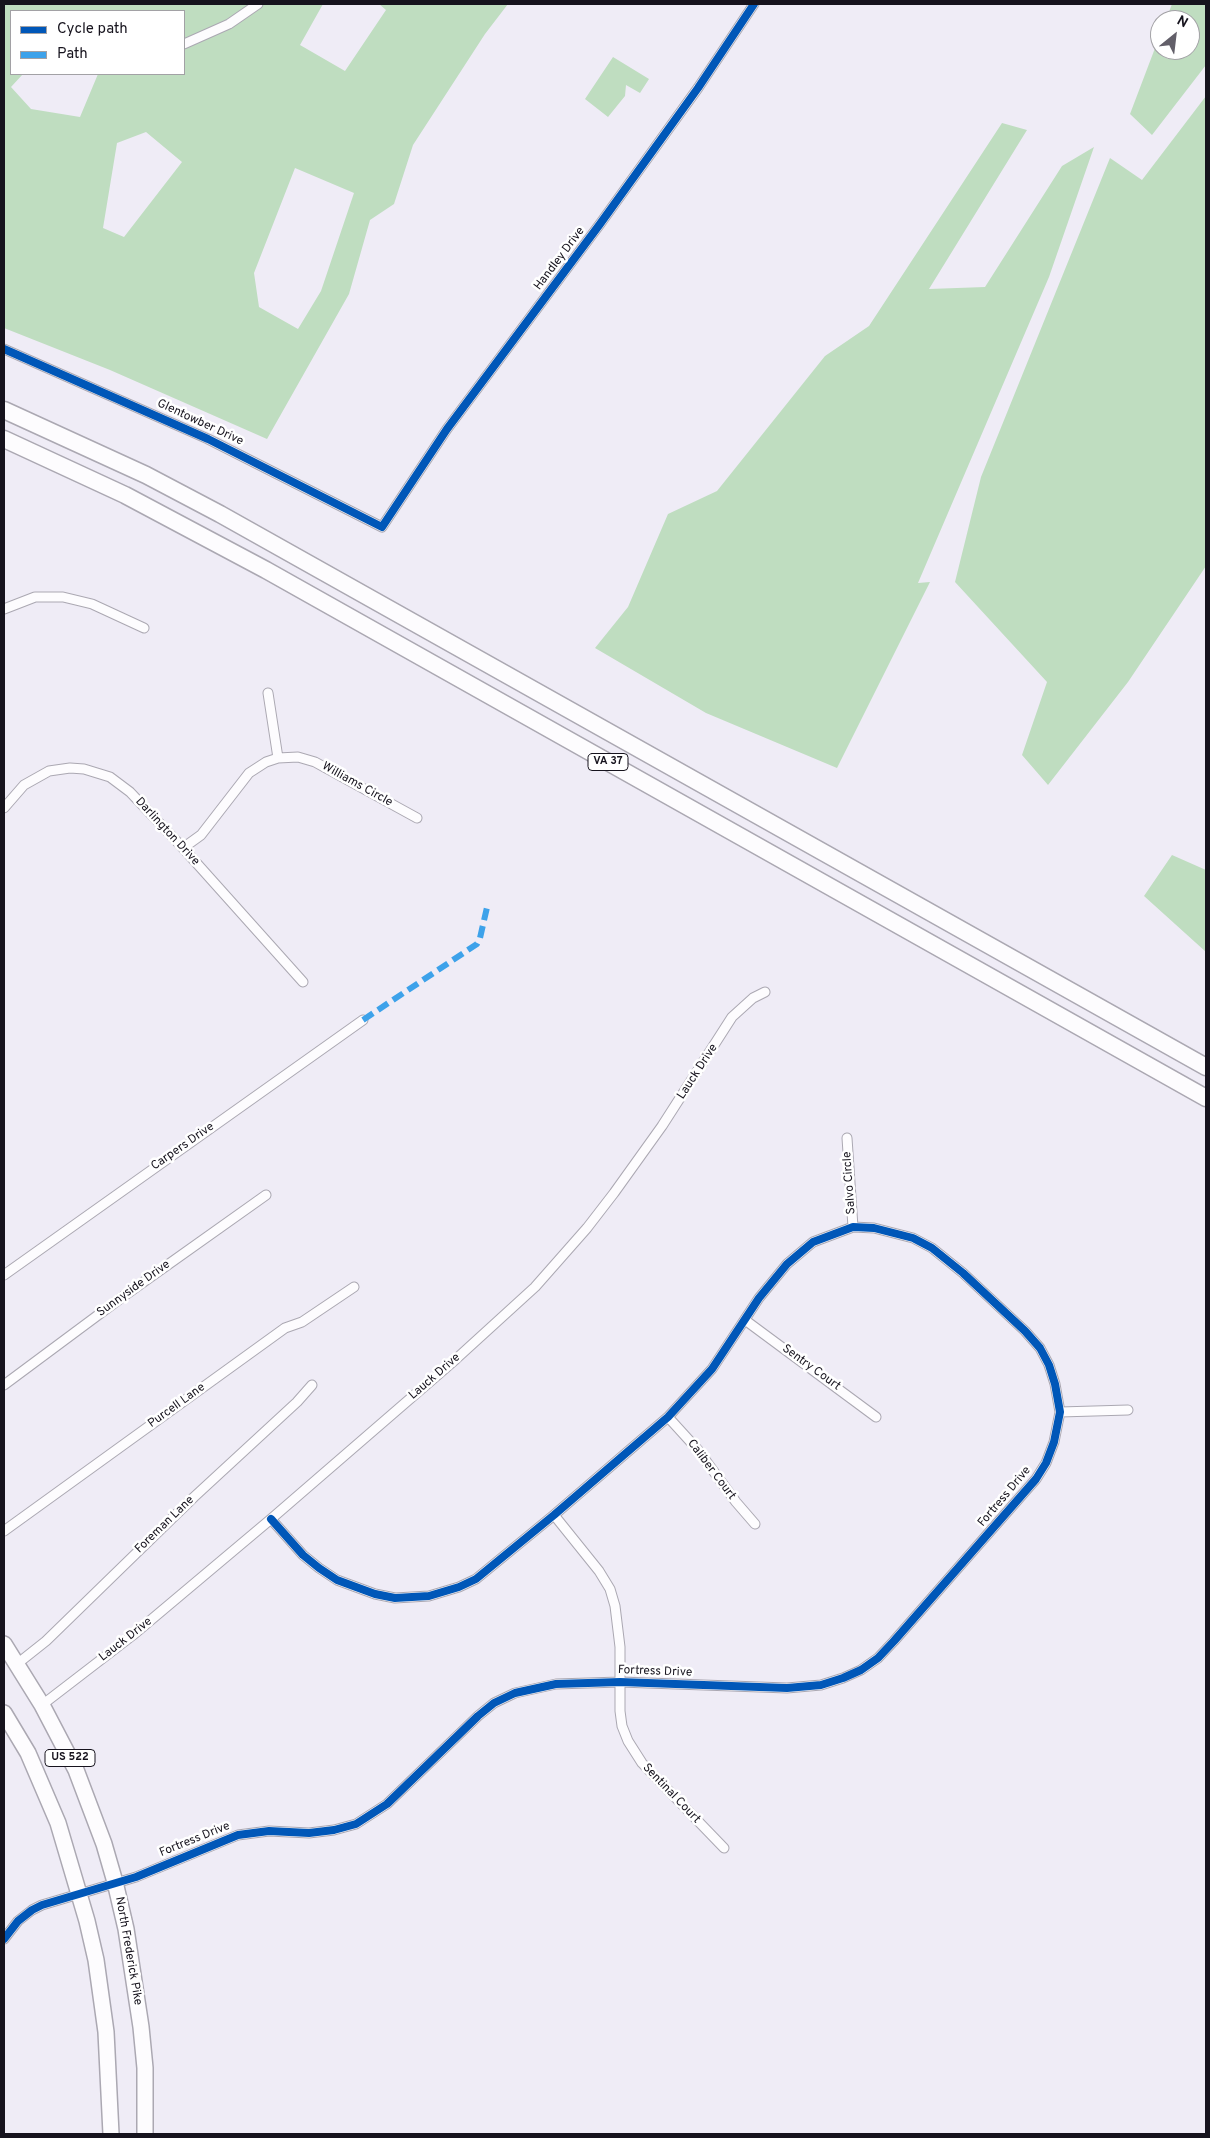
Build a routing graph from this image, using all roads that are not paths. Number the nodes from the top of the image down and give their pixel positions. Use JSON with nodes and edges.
{"nodes":[{"id":1,"x":258,"y":4,"type":"edge"},
{"id":2,"x":754,"y":4,"type":"edge"},
{"id":3,"x":185,"y":44,"type":"edge"},
{"id":4,"x":4,"y":349,"type":"edge"},
{"id":5,"x":4,"y":410,"type":"edge"},
{"id":6,"x":4,"y":439,"type":"edge"},
{"id":7,"x":382,"y":527,"type":"joint"},
{"id":8,"x":4,"y":609,"type":"edge"},
{"id":9,"x":144,"y":628,"type":"dead end"},
{"id":10,"x":268,"y":693,"type":"dead end"},
{"id":11,"x":278,"y":758,"type":"junction"},
{"id":12,"x":4,"y":808,"type":"edge"},
{"id":13,"x":418,"y":818,"type":"dead end"},
{"id":14,"x":183,"y":848,"type":"junction"},
{"id":15,"x":303,"y":982,"type":"dead end"},
{"id":16,"x":765,"y":992,"type":"dead end"},
{"id":17,"x":363,"y":1020,"type":"dead end"},
{"id":18,"x":1206,"y":1066,"type":"edge"},
{"id":19,"x":1206,"y":1098,"type":"edge"},
{"id":20,"x":847,"y":1138,"type":"dead end"},
{"id":21,"x":266,"y":1195,"type":"dead end"},
{"id":22,"x":853,"y":1227,"type":"junction"},
{"id":23,"x":4,"y":1275,"type":"edge"},
{"id":24,"x":354,"y":1287,"type":"dead end"},
{"id":25,"x":745,"y":1320,"type":"junction"},
{"id":26,"x":4,"y":1385,"type":"edge"},
{"id":27,"x":312,"y":1385,"type":"dead end"},
{"id":28,"x":1128,"y":1410,"type":"dead end"},
{"id":29,"x":1060,"y":1412,"type":"junction"},
{"id":30,"x":668,"y":1417,"type":"junction"},
{"id":31,"x":876,"y":1417,"type":"dead end"},
{"id":32,"x":554,"y":1515,"type":"junction"},
{"id":33,"x":271,"y":1519,"type":"junction"},
{"id":34,"x":755,"y":1524,"type":"dead end"},
{"id":35,"x":4,"y":1531,"type":"edge"},
{"id":36,"x":4,"y":1644,"type":"edge"},
{"id":37,"x":17,"y":1664,"type":"junction"},
{"id":38,"x":620,"y":1682,"type":"junction"},
{"id":39,"x":42,"y":1705,"type":"junction"},
{"id":40,"x":4,"y":1713,"type":"edge"},
{"id":41,"x":724,"y":1848,"type":"dead end"},
{"id":42,"x":116,"y":1882,"type":"junction"},
{"id":43,"x":80,"y":1894,"type":"junction"},
{"id":44,"x":4,"y":1939,"type":"edge"},
{"id":45,"x":111,"y":2134,"type":"edge"},
{"id":46,"x":145,"y":2134,"type":"edge"}],
"edges":[{"from":1,"to":3,"type":"street"},
{"from":2,"to":7,"type":"street","name":"Handley Drive"},
{"from":4,"to":7,"type":"street","name":"Glentowber Drive"},
{"from":5,"to":18,"type":"highway","number":"VA 37"},
{"from":6,"to":19,"type":"highway","number":"VA 37"},
{"from":8,"to":9,"type":"street"},
{"from":10,"to":11,"type":"street"},
{"from":11,"to":13,"type":"street","name":"Williams Circle"},
{"from":11,"to":14,"type":"street","name":"Williams Circle"},
{"from":12,"to":14,"type":"street","name":"Darlington Drive"},
{"from":14,"to":15,"type":"street","name":"Darlington Drive"},
{"from":16,"to":33,"type":"street","name":"Lauck Drive"},
{"from":17,"to":23,"type":"street","name":"Carpers Drive"},
{"from":20,"to":22,"type":"street","name":"Salvo Circle"},
{"from":21,"to":26,"type":"street","name":"Sunnyside Drive"},
{"from":22,"to":25,"type":"street","name":"Fortress Drive"},
{"from":22,"to":29,"type":"street","name":"Fortress Drive"},
{"from":24,"to":35,"type":"street","name":"Purcell Lane"},
{"from":25,"to":30,"type":"street","name":"Fortress Drive"},
{"from":25,"to":31,"type":"street","name":"Sentry Court"},
{"from":27,"to":37,"type":"street","name":"Foreman Lane"},
{"from":28,"to":29,"type":"street"},
{"from":29,"to":38,"type":"street","name":"Fortress Drive"},
{"from":30,"to":32,"type":"street","name":"Fortress Drive"},
{"from":30,"to":34,"type":"street","name":"Caliber Court"},
{"from":32,"to":33,"type":"street","name":"Fortress Drive"},
{"from":32,"to":38,"type":"street","name":"Sentinal Court"},
{"from":33,"to":39,"type":"street","name":"Lauck Drive"},
{"from":36,"to":37,"type":"main road","name":"North Frederick Pike","number":"US 522"},
{"from":37,"to":39,"type":"main road","name":"North Frederick Pike","number":"US 522"},
{"from":38,"to":41,"type":"street","name":"Sentinal Court"},
{"from":38,"to":42,"type":"street","name":"Fortress Drive"},
{"from":39,"to":42,"type":"main road","name":"North Frederick Pike","number":"US 522"},
{"from":40,"to":43,"type":"main road","number":"US 522"},
{"from":42,"to":43,"type":"street","name":"Fortress Drive"},
{"from":42,"to":46,"type":"main road","name":"North Frederick Pike","number":"US 522"},
{"from":43,"to":44,"type":"street","name":"Fortress Drive"},
{"from":43,"to":45,"type":"main road","number":"US 522"}]}
